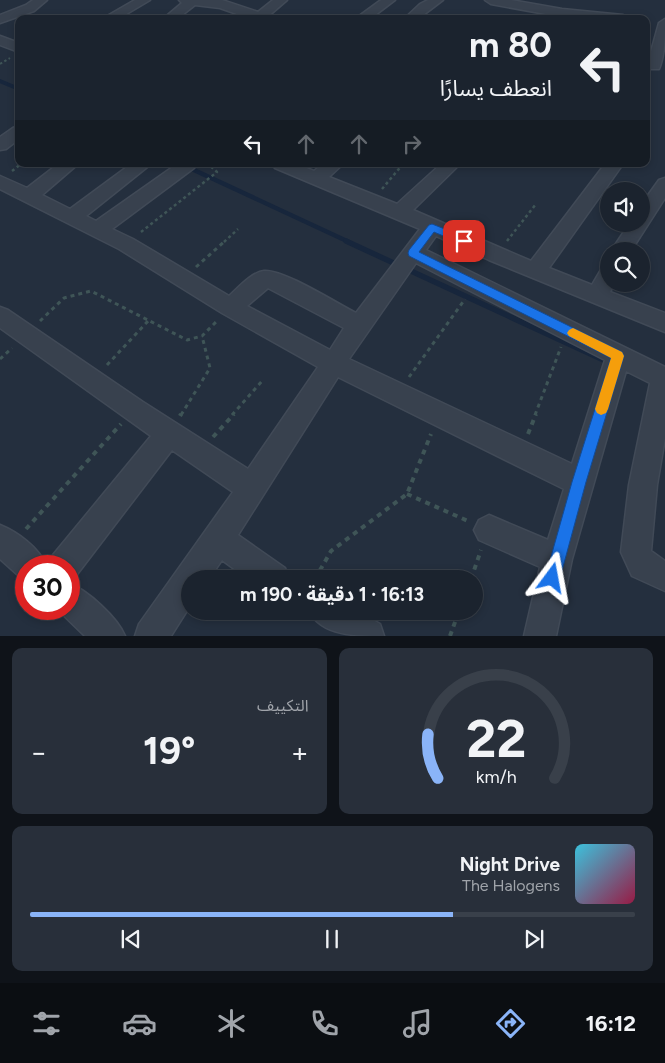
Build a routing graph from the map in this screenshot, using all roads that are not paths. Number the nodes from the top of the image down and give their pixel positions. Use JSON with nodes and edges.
{"nodes":[{"id":1,"x":41,"y":0,"type":"edge"},
{"id":2,"x":144,"y":0,"type":"edge"},
{"id":3,"x":189,"y":0,"type":"edge"},
{"id":4,"x":281,"y":0,"type":"edge"},
{"id":5,"x":388,"y":0,"type":"edge"},
{"id":6,"x":437,"y":0,"type":"edge"},
{"id":7,"x":491,"y":0,"type":"edge"},
{"id":8,"x":573,"y":0,"type":"edge"},
{"id":9,"x":508,"y":2,"type":"edge"},
{"id":10,"x":562,"y":13,"type":"junction"},
{"id":11,"x":116,"y":15,"type":"edge"},
{"id":12,"x":173,"y":15,"type":"edge"},
{"id":13,"x":250,"y":15,"type":"edge"},
{"id":14,"x":262,"y":15,"type":"edge"},
{"id":15,"x":367,"y":15,"type":"edge"},
{"id":16,"x":415,"y":15,"type":"edge"},
{"id":17,"x":582,"y":15,"type":"edge"},
{"id":18,"x":0,"y":19,"type":"edge"},
{"id":19,"x":662,"y":22,"type":"edge"},
{"id":20,"x":0,"y":40,"type":"edge"},
{"id":21,"x":15,"y":46,"type":"edge"},
{"id":22,"x":654,"y":66,"type":"dead end"},
{"id":23,"x":15,"y":134,"type":"edge"},
{"id":24,"x":1,"y":144,"type":"edge"},
{"id":25,"x":15,"y":150,"type":"edge"},
{"id":26,"x":138,"y":167,"type":"edge"},
{"id":27,"x":184,"y":167,"type":"edge"},
{"id":28,"x":289,"y":167,"type":"edge"},
{"id":29,"x":330,"y":167,"type":"edge"},
{"id":30,"x":448,"y":167,"type":"edge"},
{"id":31,"x":612,"y":167,"type":"edge"},
{"id":32,"x":64,"y":168,"type":"edge"},
{"id":33,"x":315,"y":179,"type":"junction"},
{"id":34,"x":0,"y":182,"type":"edge"},
{"id":35,"x":665,"y":184,"type":"edge"},
{"id":36,"x":28,"y":196,"type":"junction"},
{"id":37,"x":650,"y":206,"type":"edge"},
{"id":38,"x":400,"y":212,"type":"junction"},
{"id":39,"x":72,"y":217,"type":"junction"},
{"id":40,"x":432,"y":227,"type":"junction"},
{"id":41,"x":98,"y":229,"type":"junction"},
{"id":42,"x":413,"y":253,"type":"junction"},
{"id":43,"x":535,"y":271,"type":"junction"},
{"id":44,"x":600,"y":290,"type":"edge"},
{"id":45,"x":597,"y":295,"type":"junction"},
{"id":46,"x":230,"y":307,"type":"junction"},
{"id":47,"x":0,"y":316,"type":"edge"},
{"id":48,"x":665,"y":323,"type":"edge"},
{"id":49,"x":359,"y":325,"type":"junction"},
{"id":50,"x":618,"y":356,"type":"junction"},
{"id":51,"x":333,"y":364,"type":"junction"},
{"id":52,"x":664,"y":379,"type":"edge"},
{"id":53,"x":170,"y":433,"type":"junction"},
{"id":54,"x":579,"y":482,"type":"junction"},
{"id":55,"x":252,"y":488,"type":"junction"},
{"id":56,"x":488,"y":530,"type":"road end"},
{"id":57,"x":218,"y":539,"type":"junction"},
{"id":58,"x":4,"y":544,"type":"edge"},
{"id":59,"x":18,"y":555,"type":"edge"},
{"id":60,"x":73,"y":555,"type":"edge"},
{"id":61,"x":557,"y":559,"type":"junction"},
{"id":62,"x":196,"y":570,"type":"edge"},
{"id":63,"x":261,"y":570,"type":"edge"},
{"id":64,"x":665,"y":576,"type":"edge"},
{"id":65,"x":181,"y":592,"type":"edge"},
{"id":66,"x":80,"y":609,"type":"edge"},
{"id":67,"x":340,"y":620,"type":"edge"},
{"id":68,"x":109,"y":636,"type":"edge"},
{"id":69,"x":151,"y":636,"type":"edge"},
{"id":70,"x":368,"y":636,"type":"edge"},
{"id":71,"x":540,"y":636,"type":"edge"}],
"edges":[{"from":1,"to":18,"type":"street"},
{"from":2,"to":11,"type":"street"},
{"from":3,"to":12,"type":"street"},
{"from":3,"to":13,"type":"street"},
{"from":4,"to":14,"type":"street"},
{"from":5,"to":15,"type":"street"},
{"from":6,"to":16,"type":"street"},
{"from":7,"to":9,"type":"street"},
{"from":8,"to":10,"type":"street"},
{"from":9,"to":10,"type":"street"},
{"from":10,"to":17,"type":"street"},
{"from":19,"to":22,"type":"street"},
{"from":20,"to":21,"type":"street"},
{"from":23,"to":24,"type":"street"},
{"from":24,"to":25,"type":"street"},
{"from":26,"to":39,"type":"street"},
{"from":27,"to":41,"type":"street"},
{"from":28,"to":33,"type":"street"},
{"from":29,"to":33,"type":"street"},
{"from":30,"to":38,"type":"street"},
{"from":31,"to":43,"type":"street"},
{"from":32,"to":36,"type":"street"},
{"from":33,"to":38,"type":"street"},
{"from":34,"to":36,"type":"street"},
{"from":35,"to":37,"type":"street"},
{"from":36,"to":39,"type":"street"},
{"from":38,"to":40,"type":"street"},
{"from":39,"to":41,"type":"street"},
{"from":40,"to":42,"type":"street"},
{"from":40,"to":43,"type":"street"},
{"from":41,"to":46,"type":"street"},
{"from":42,"to":49,"type":"street"},
{"from":42,"to":50,"type":"street"},
{"from":43,"to":45,"type":"street"},
{"from":44,"to":45,"type":"street"},
{"from":45,"to":48,"type":"street"},
{"from":46,"to":49,"type":"street"},
{"from":46,"to":51,"type":"street"},
{"from":47,"to":53,"type":"street"},
{"from":49,"to":51,"type":"street"},
{"from":50,"to":52,"type":"street"},
{"from":50,"to":54,"type":"street"},
{"from":51,"to":54,"type":"street"},
{"from":51,"to":55,"type":"street"},
{"from":52,"to":64,"type":"street"},
{"from":53,"to":55,"type":"street"},
{"from":53,"to":60,"type":"street"},
{"from":54,"to":61,"type":"street"},
{"from":55,"to":57,"type":"street"},
{"from":56,"to":61,"type":"street"},
{"from":57,"to":62,"type":"street"},
{"from":57,"to":63,"type":"street"},
{"from":58,"to":59,"type":"street"},
{"from":61,"to":71,"type":"street"},
{"from":65,"to":69,"type":"street"},
{"from":66,"to":68,"type":"street"},
{"from":67,"to":70,"type":"street"}]}
